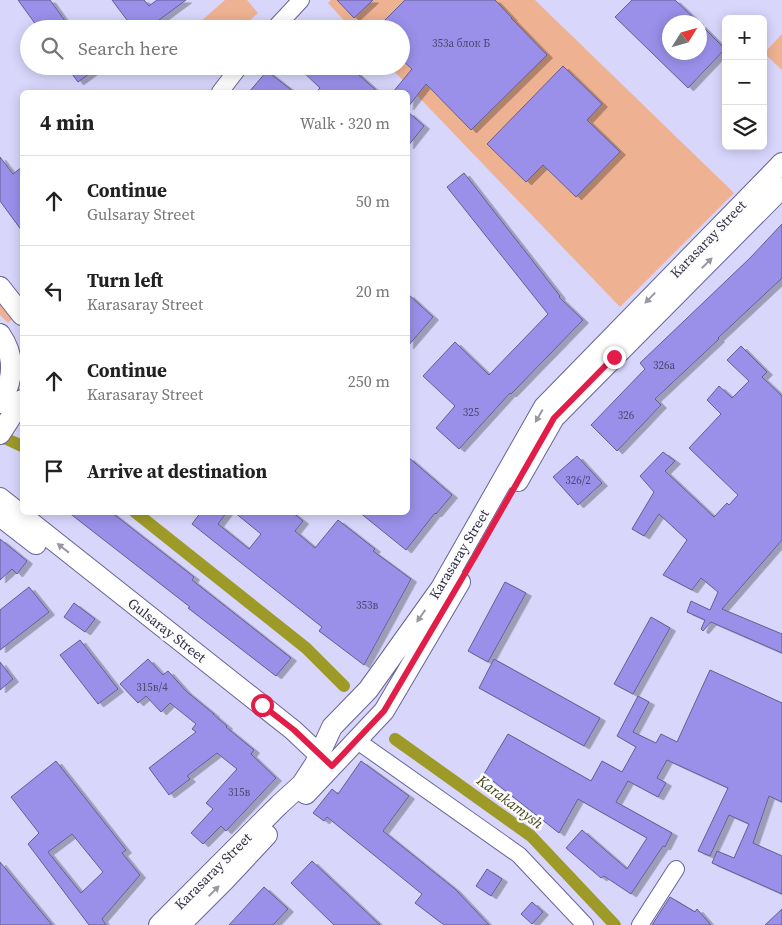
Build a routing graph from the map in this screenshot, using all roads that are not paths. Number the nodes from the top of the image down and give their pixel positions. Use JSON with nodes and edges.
{"nodes":[{"id":1,"x":301,"y":0,"type":"edge"},
{"id":2,"x":282,"y":20,"type":"edge"},
{"id":3,"x":233,"y":75,"type":"edge"},
{"id":4,"x":222,"y":90,"type":"edge"},
{"id":5,"x":779,"y":178,"type":"edge"},
{"id":6,"x":0,"y":287,"type":"edge"},
{"id":7,"x":20,"y":312,"type":"edge"},
{"id":8,"x":0,"y":334,"type":"edge"},
{"id":9,"x":17,"y":369,"type":"edge"},
{"id":10,"x":12,"y":405,"type":"edge"},
{"id":11,"x":0,"y":434,"type":"edge"},
{"id":12,"x":0,"y":498,"type":"edge"},
{"id":13,"x":20,"y":514,"type":"edge"},
{"id":14,"x":22,"y":515,"type":"edge"},
{"id":15,"x":0,"y":516,"type":"edge"},
{"id":16,"x":339,"y":720,"type":"junction"},
{"id":17,"x":294,"y":730,"type":"junction"},
{"id":18,"x":359,"y":736,"type":"junction"},
{"id":19,"x":323,"y":765,"type":"junction"},
{"id":20,"x":676,"y":869,"type":"dead end"},
{"id":21,"x":159,"y":925,"type":"edge"},
{"id":22,"x":180,"y":925,"type":"edge"},
{"id":23,"x":585,"y":925,"type":"edge"},
{"id":24,"x":640,"y":925,"type":"edge"}],
"edges":[{"from":1,"to":2,"type":"street"},
{"from":3,"to":4,"type":"street"},
{"from":5,"to":16,"type":"main road","name":"Karasaray Street","one_way":true},
{"from":18,"to":5,"type":"main road","name":"Karasaray Street","one_way":true},
{"from":6,"to":7,"type":"main road"},
{"from":8,"to":9,"type":"main road"},
{"from":9,"to":10,"type":"main road"},
{"from":10,"to":11,"type":"main road"},
{"from":13,"to":12,"type":"main road","name":"Gulsaray Street","one_way":true},
{"from":17,"to":14,"type":"main road","name":"Gulsaray Street","one_way":true},
{"from":15,"to":19,"type":"main road","name":"Gulsaray Street"},
{"from":16,"to":17,"type":"main road"},
{"from":16,"to":19,"type":"main road","name":"Karasaray Street"},
{"from":17,"to":19,"type":"main road","name":"Gulsaray Street"},
{"from":18,"to":19,"type":"main road","name":"Karasaray Street"},
{"from":18,"to":23,"type":"street"},
{"from":19,"to":21,"type":"main road","name":"Karasaray Street"},
{"from":22,"to":19,"type":"main road","name":"Karasaray Street","one_way":true},
{"from":20,"to":24,"type":"street"}]}
